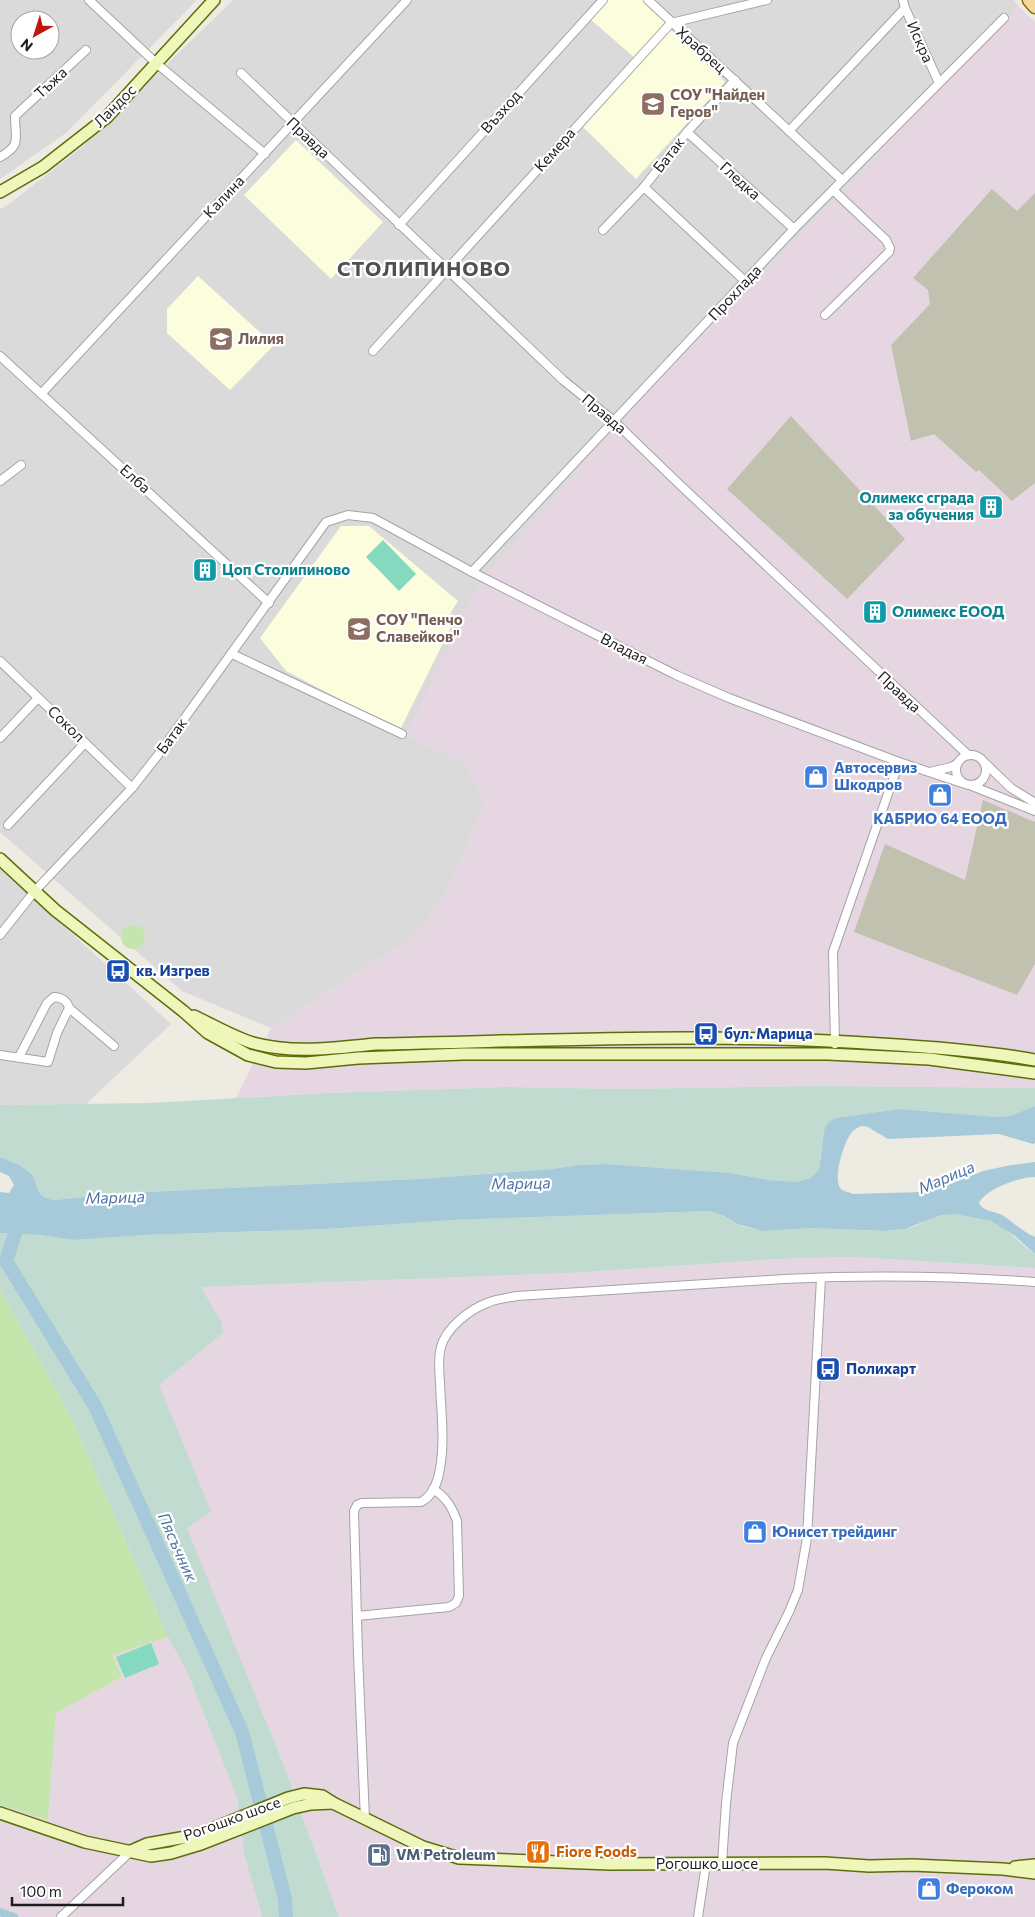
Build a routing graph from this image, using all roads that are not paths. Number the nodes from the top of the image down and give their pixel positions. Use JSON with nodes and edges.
{"nodes":[{"id":1,"x":89,"y":0,"type":"edge"},
{"id":2,"x":214,"y":0,"type":"edge"},
{"id":3,"x":407,"y":0,"type":"edge"},
{"id":4,"x":603,"y":0,"type":"edge"},
{"id":5,"x":648,"y":0,"type":"edge"},
{"id":6,"x":768,"y":0,"type":"edge"},
{"id":7,"x":1029,"y":0,"type":"edge"},
{"id":8,"x":904,"y":4,"type":"edge"},
{"id":9,"x":1035,"y":7,"type":"edge"},
{"id":10,"x":1004,"y":18,"type":"dead end"},
{"id":11,"x":671,"y":22,"type":"junction"},
{"id":12,"x":86,"y":50,"type":"dead end"},
{"id":13,"x":156,"y":63,"type":"junction"},
{"id":14,"x":241,"y":73,"type":"dead end"},
{"id":15,"x":734,"y":80,"type":"junction"},
{"id":16,"x":939,"y":83,"type":"junction"},
{"id":17,"x":291,"y":123,"type":"junction"},
{"id":18,"x":789,"y":131,"type":"junction"},
{"id":19,"x":687,"y":132,"type":"junction"},
{"id":20,"x":265,"y":154,"type":"junction"},
{"id":21,"x":0,"y":157,"type":"edge"},
{"id":22,"x":842,"y":180,"type":"junction"},
{"id":23,"x":644,"y":187,"type":"junction"},
{"id":24,"x":833,"y":190,"type":"junction"},
{"id":25,"x":0,"y":192,"type":"edge"},
{"id":26,"x":399,"y":224,"type":"junction"},
{"id":27,"x":794,"y":229,"type":"junction"},
{"id":28,"x":604,"y":230,"type":"dead end"},
{"id":29,"x":447,"y":269,"type":"junction"},
{"id":30,"x":746,"y":282,"type":"junction"},
{"id":31,"x":825,"y":315,"type":"dead end"},
{"id":32,"x":373,"y":351,"type":"dead end"},
{"id":33,"x":0,"y":356,"type":"edge"},
{"id":34,"x":41,"y":394,"type":"junction"},
{"id":35,"x":615,"y":422,"type":"junction"},
{"id":36,"x":20,"y":465,"type":"dead end"},
{"id":37,"x":0,"y":481,"type":"edge"},
{"id":38,"x":326,"y":522,"type":"joint"},
{"id":39,"x":472,"y":572,"type":"junction"},
{"id":40,"x":269,"y":603,"type":"junction"},
{"id":41,"x":232,"y":654,"type":"junction"},
{"id":42,"x":0,"y":661,"type":"edge"},
{"id":43,"x":38,"y":698,"type":"junction"},
{"id":44,"x":402,"y":734,"type":"dead end"},
{"id":45,"x":0,"y":738,"type":"edge"},
{"id":46,"x":85,"y":743,"type":"junction"},
{"id":47,"x":968,"y":755,"type":"junction"},
{"id":48,"x":899,"y":762,"type":"junction"},
{"id":49,"x":985,"y":763,"type":"junction"},
{"id":50,"x":957,"y":764,"type":"junction"},
{"id":51,"x":930,"y":772,"type":"junction"},
{"id":52,"x":962,"y":782,"type":"junction"},
{"id":53,"x":972,"y":786,"type":"junction"},
{"id":54,"x":132,"y":788,"type":"junction"},
{"id":55,"x":1035,"y":803,"type":"edge"},
{"id":56,"x":1035,"y":811,"type":"edge"},
{"id":57,"x":8,"y":824,"type":"dead end"},
{"id":58,"x":0,"y":859,"type":"edge"},
{"id":59,"x":34,"y":892,"type":"junction"},
{"id":60,"x":0,"y":935,"type":"edge"},
{"id":61,"x":69,"y":1008,"type":"junction"},
{"id":62,"x":183,"y":1011,"type":"junction"},
{"id":63,"x":835,"y":1040,"type":"junction"},
{"id":64,"x":114,"y":1046,"type":"dead end"},
{"id":65,"x":0,"y":1054,"type":"edge"},
{"id":66,"x":835,"y":1054,"type":"junction"},
{"id":67,"x":19,"y":1058,"type":"junction"},
{"id":68,"x":1035,"y":1060,"type":"edge"},
{"id":69,"x":1035,"y":1073,"type":"edge"},
{"id":70,"x":821,"y":1278,"type":"junction"},
{"id":71,"x":1035,"y":1282,"type":"edge"},
{"id":72,"x":434,"y":1489,"type":"junction"},
{"id":73,"x":357,"y":1616,"type":"junction"},
{"id":74,"x":0,"y":1813,"type":"edge"},
{"id":75,"x":366,"y":1819,"type":"junction"},
{"id":76,"x":131,"y":1851,"type":"junction"},
{"id":77,"x":706,"y":1864,"type":"junction"},
{"id":78,"x":722,"y":1864,"type":"junction"},
{"id":79,"x":1035,"y":1865,"type":"edge"},
{"id":80,"x":1003,"y":1869,"type":"junction"},
{"id":81,"x":1035,"y":1873,"type":"edge"},
{"id":82,"x":61,"y":1917,"type":"edge"},
{"id":83,"x":698,"y":1917,"type":"edge"}],
"edges":[{"from":1,"to":13,"type":"street"},
{"from":2,"to":13,"type":"street","name":"Ландос"},
{"from":3,"to":17,"type":"street","name":"Калина"},
{"from":4,"to":26,"type":"street","name":"Възход"},
{"from":5,"to":11,"type":"street","name":"Храбрец"},
{"from":6,"to":11,"type":"street"},
{"from":7,"to":9,"type":"main road"},
{"from":8,"to":16,"type":"street","name":"Искра"},
{"from":8,"to":18,"type":"street"},
{"from":10,"to":16,"type":"street","name":"Прохлада"},
{"from":11,"to":15,"type":"street","name":"Храбрец"},
{"from":11,"to":29,"type":"street","name":"Кемера"},
{"from":12,"to":21,"type":"street","name":"Тъжа"},
{"from":13,"to":20,"type":"street"},
{"from":13,"to":25,"type":"street","name":"Ландос"},
{"from":14,"to":17,"type":"street","name":"Правда"},
{"from":15,"to":18,"type":"street","name":"Храбрец"},
{"from":15,"to":19,"type":"street","name":"Батак"},
{"from":16,"to":22,"type":"street","name":"Прохлада"},
{"from":17,"to":20,"type":"street","name":"Калина"},
{"from":17,"to":26,"type":"street","name":"Правда"},
{"from":18,"to":22,"type":"street","name":"Храбрец"},
{"from":19,"to":23,"type":"street","name":"Батак"},
{"from":19,"to":27,"type":"street","name":"Гледка"},
{"from":20,"to":34,"type":"street","name":"Калина"},
{"from":22,"to":24,"type":"street","name":"Прохлада"},
{"from":23,"to":28,"type":"street","name":"Батак"},
{"from":23,"to":30,"type":"street"},
{"from":24,"to":27,"type":"street","name":"Прохлада"},
{"from":24,"to":31,"type":"street"},
{"from":26,"to":29,"type":"street","name":"Правда"},
{"from":27,"to":30,"type":"street","name":"Прохлада"},
{"from":29,"to":32,"type":"street","name":"Кемера"},
{"from":29,"to":35,"type":"street","name":"Правда"},
{"from":30,"to":35,"type":"street","name":"Прохлада"},
{"from":33,"to":34,"type":"street","name":"Елба"},
{"from":34,"to":40,"type":"street","name":"Елба"},
{"from":35,"to":39,"type":"street","name":"Прохлада"},
{"from":35,"to":47,"type":"street","name":"Правда"},
{"from":36,"to":37,"type":"street"},
{"from":38,"to":39,"type":"street","name":"Владая"},
{"from":38,"to":40,"type":"street","name":"Батак"},
{"from":39,"to":48,"type":"street","name":"Владая"},
{"from":40,"to":41,"type":"street","name":"Батак"},
{"from":41,"to":44,"type":"street"},
{"from":41,"to":54,"type":"street","name":"Батак"},
{"from":42,"to":43,"type":"street","name":"Сокол"},
{"from":43,"to":45,"type":"street"},
{"from":43,"to":46,"type":"street","name":"Сокол"},
{"from":46,"to":54,"type":"street","name":"Сокол"},
{"from":46,"to":57,"type":"street"},
{"from":47,"to":49,"type":"street"},
{"from":47,"to":50,"type":"street"},
{"from":48,"to":51,"type":"street","name":"Владая"},
{"from":48,"to":63,"type":"street"},
{"from":49,"to":53,"type":"street"},
{"from":49,"to":55,"type":"street"},
{"from":50,"to":51,"type":"street"},
{"from":50,"to":52,"type":"street"},
{"from":51,"to":52,"type":"street","name":"Владая"},
{"from":52,"to":53,"type":"street","name":"Владая"},
{"from":53,"to":56,"type":"street","name":"Владая"},
{"from":54,"to":59,"type":"street","name":"Батак"},
{"from":58,"to":59,"type":"street"},
{"from":59,"to":60,"type":"street","name":"Батак"},
{"from":59,"to":62,"type":"street"},
{"from":61,"to":64,"type":"street"},
{"from":61,"to":67,"type":"street"},
{"from":61,"to":67,"type":"street"},
{"from":62,"to":63,"type":"street"},
{"from":62,"to":66,"type":"street"},
{"from":63,"to":66,"type":"street"},
{"from":63,"to":68,"type":"street"},
{"from":65,"to":67,"type":"street"},
{"from":66,"to":69,"type":"street"},
{"from":70,"to":71,"type":"street"},
{"from":70,"to":72,"type":"street"},
{"from":70,"to":78,"type":"street"},
{"from":72,"to":73,"type":"street"},
{"from":72,"to":73,"type":"street"},
{"from":73,"to":75,"type":"street"},
{"from":74,"to":76,"type":"street","name":"Рогошко шосе"},
{"from":75,"to":76,"type":"street","name":"Рогошко шосе"},
{"from":75,"to":77,"type":"street","name":"Рогошко шосе"},
{"from":76,"to":82,"type":"street"},
{"from":77,"to":78,"type":"street","name":"Рогошко шосе"},
{"from":77,"to":83,"type":"street"},
{"from":78,"to":80,"type":"street","name":"Рогошко шосе"},
{"from":79,"to":80,"type":"street","name":"Рогошко шосе"},
{"from":80,"to":81,"type":"street","name":"Рогошко шосе"}]}
